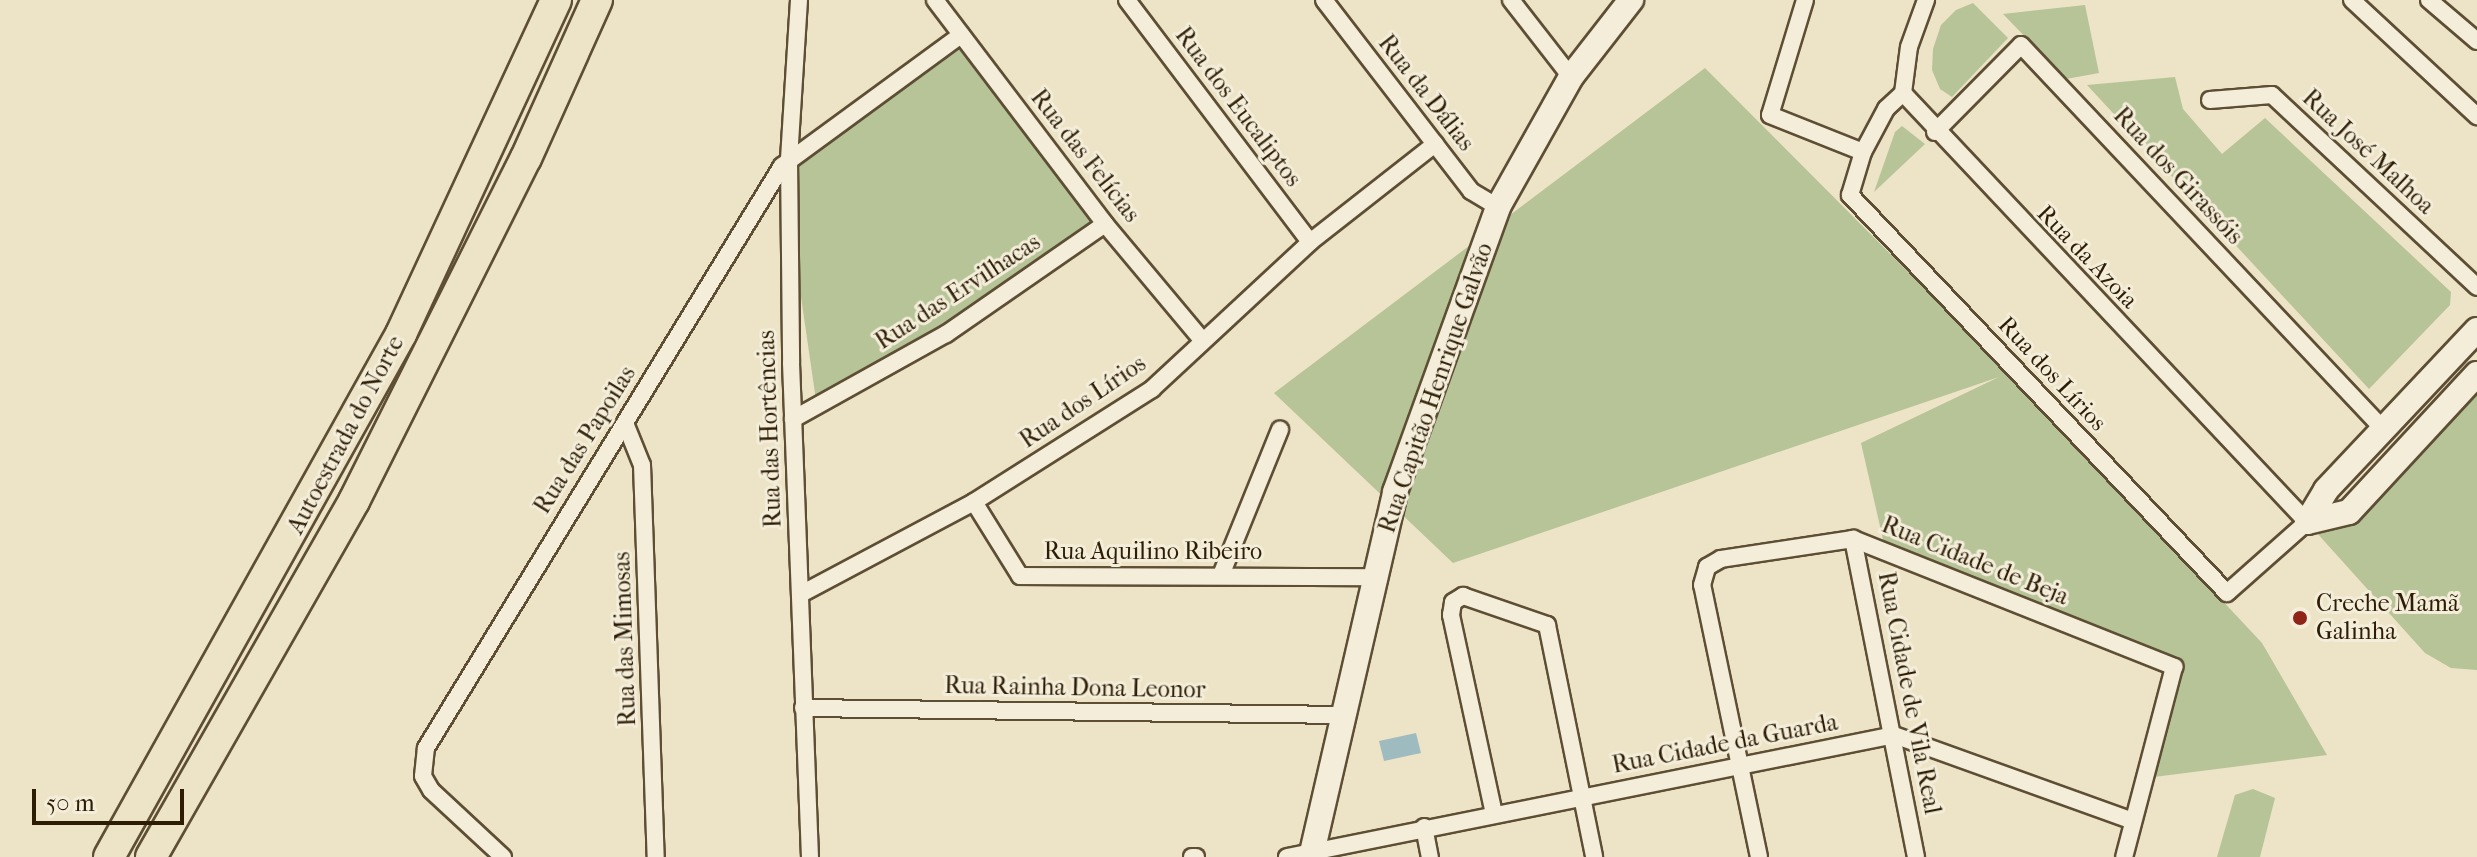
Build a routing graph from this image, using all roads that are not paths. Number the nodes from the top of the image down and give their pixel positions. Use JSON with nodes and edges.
{"nodes":[{"id":1,"x":556,"y":0,"type":"edge"},
{"id":2,"x":597,"y":0,"type":"edge"},
{"id":3,"x":799,"y":0,"type":"edge"},
{"id":4,"x":935,"y":0,"type":"edge"},
{"id":5,"x":1127,"y":0,"type":"edge"},
{"id":6,"x":1324,"y":0,"type":"edge"},
{"id":7,"x":1511,"y":0,"type":"edge"},
{"id":8,"x":1631,"y":0,"type":"edge"},
{"id":9,"x":1805,"y":0,"type":"edge"},
{"id":10,"x":1926,"y":0,"type":"edge"},
{"id":11,"x":2352,"y":0,"type":"edge"},
{"id":12,"x":2429,"y":0,"type":"edge"},
{"id":13,"x":961,"y":35,"type":"junction"},
{"id":14,"x":2477,"y":41,"type":"edge"},
{"id":15,"x":1571,"y":77,"type":"junction"},
{"id":16,"x":1903,"y":93,"type":"junction"},
{"id":17,"x":2210,"y":100,"type":"dead end"},
{"id":18,"x":2477,"y":116,"type":"edge"},
{"id":19,"x":1935,"y":132,"type":"junction"},
{"id":20,"x":1435,"y":144,"type":"junction"},
{"id":21,"x":1863,"y":152,"type":"junction"},
{"id":22,"x":789,"y":159,"type":"junction"},
{"id":23,"x":1498,"y":207,"type":"junction"},
{"id":24,"x":1105,"y":224,"type":"junction"},
{"id":25,"x":1310,"y":242,"type":"junction"},
{"id":26,"x":2477,"y":287,"type":"edge"},
{"id":27,"x":2477,"y":330,"type":"edge"},
{"id":28,"x":1201,"y":339,"type":"junction"},
{"id":29,"x":2477,"y":374,"type":"edge"},
{"id":30,"x":793,"y":419,"type":"junction"},
{"id":31,"x":625,"y":423,"type":"junction"},
{"id":32,"x":1280,"y":430,"type":"dead end"},
{"id":33,"x":2384,"y":430,"type":"junction"},
{"id":34,"x":974,"y":502,"type":"junction"},
{"id":35,"x":2307,"y":522,"type":"junction"},
{"id":36,"x":1853,"y":539,"type":"junction"},
{"id":37,"x":1221,"y":575,"type":"junction"},
{"id":38,"x":1374,"y":577,"type":"junction"},
{"id":39,"x":801,"y":594,"type":"junction"},
{"id":40,"x":803,"y":708,"type":"junction"},
{"id":41,"x":1346,"y":715,"type":"junction"},
{"id":42,"x":1894,"y":735,"type":"junction"},
{"id":43,"x":1741,"y":766,"type":"junction"},
{"id":44,"x":1583,"y":796,"type":"junction"},
{"id":45,"x":1494,"y":814,"type":"junction"},
{"id":46,"x":2133,"y":821,"type":"junction"},
{"id":47,"x":1424,"y":827,"type":"junction"},
{"id":48,"x":1313,"y":853,"type":"edge"},
{"id":49,"x":109,"y":857,"type":"edge"},
{"id":50,"x":151,"y":857,"type":"edge"},
{"id":51,"x":503,"y":857,"type":"edge"},
{"id":52,"x":656,"y":857,"type":"edge"},
{"id":53,"x":810,"y":857,"type":"edge"},
{"id":54,"x":1287,"y":857,"type":"edge"},
{"id":55,"x":1430,"y":857,"type":"edge"},
{"id":56,"x":1594,"y":857,"type":"edge"},
{"id":57,"x":1759,"y":857,"type":"edge"},
{"id":58,"x":1916,"y":857,"type":"edge"},
{"id":59,"x":2124,"y":857,"type":"edge"}],
"edges":[{"from":1,"to":49,"type":"highway","name":"Autoestrada do Norte"},
{"from":2,"to":50,"type":"highway","name":"Autoestrada do Norte"},
{"from":3,"to":22,"type":"street","name":"Rua das Hortências"},
{"from":4,"to":13,"type":"street","name":"Rua das Felícias"},
{"from":5,"to":25,"type":"street","name":"Rua dos Eucaliptos"},
{"from":6,"to":20,"type":"street","name":"Rua da Dálias"},
{"from":7,"to":15,"type":"street"},
{"from":8,"to":15,"type":"street","name":"Rua Capitão Henrique Galvão"},
{"from":9,"to":21,"type":"street"},
{"from":10,"to":16,"type":"street"},
{"from":11,"to":18,"type":"street"},
{"from":12,"to":14,"type":"street"},
{"from":13,"to":22,"type":"street"},
{"from":13,"to":24,"type":"street","name":"Rua das Felícias"},
{"from":15,"to":23,"type":"street","name":"Rua Capitão Henrique Galvão"},
{"from":16,"to":19,"type":"street","name":"Rua da Azoia"},
{"from":16,"to":21,"type":"street","name":"Rua dos Lírios"},
{"from":17,"to":26,"type":"street","name":"Rua José Malhoa"},
{"from":19,"to":33,"type":"street","name":"Rua dos Girassóis"},
{"from":19,"to":35,"type":"street","name":"Rua da Azoia"},
{"from":20,"to":23,"type":"street","name":"Rua da Dálias"},
{"from":20,"to":25,"type":"street","name":"Rua dos Lírios"},
{"from":21,"to":35,"type":"street","name":"Rua dos Lírios"},
{"from":22,"to":30,"type":"street","name":"Rua das Hortências"},
{"from":22,"to":31,"type":"street","name":"Rua das Papoilas"},
{"from":23,"to":38,"type":"street","name":"Rua Capitão Henrique Galvão"},
{"from":24,"to":28,"type":"street","name":"Rua das Felícias"},
{"from":24,"to":30,"type":"street","name":"Rua das Ervilhacas"},
{"from":25,"to":28,"type":"street","name":"Rua dos Lírios"},
{"from":27,"to":33,"type":"street"},
{"from":28,"to":34,"type":"street","name":"Rua dos Lírios"},
{"from":29,"to":35,"type":"street"},
{"from":30,"to":39,"type":"street","name":"Rua das Hortências"},
{"from":31,"to":51,"type":"street","name":"Rua das Papoilas"},
{"from":31,"to":52,"type":"street","name":"Rua das Mimosas"},
{"from":32,"to":37,"type":"street"},
{"from":33,"to":35,"type":"street"},
{"from":34,"to":37,"type":"street","name":"Rua Aquilino Ribeiro"},
{"from":34,"to":39,"type":"street","name":"Rua dos Lírios"},
{"from":36,"to":42,"type":"street","name":"Rua Cidade de Vila Real"},
{"from":36,"to":43,"type":"street","name":"Rua Cidade de Beja"},
{"from":36,"to":46,"type":"street","name":"Rua Cidade de Beja"},
{"from":37,"to":38,"type":"street","name":"Rua Aquilino Ribeiro"},
{"from":38,"to":41,"type":"street","name":"Rua Capitão Henrique Galvão"},
{"from":39,"to":40,"type":"street","name":"Rua das Hortências"},
{"from":40,"to":41,"type":"street","name":"Rua Rainha Dona Leonor"},
{"from":40,"to":53,"type":"street","name":"Rua das Hortências"},
{"from":41,"to":48,"type":"street","name":"Rua Capitão Henrique Galvão"},
{"from":42,"to":43,"type":"street","name":"Rua Cidade da Guarda"},
{"from":42,"to":46,"type":"street"},
{"from":42,"to":58,"type":"street","name":"Rua Cidade de Vila Real"},
{"from":43,"to":44,"type":"street","name":"Rua Cidade da Guarda"},
{"from":43,"to":57,"type":"street"},
{"from":44,"to":45,"type":"street","name":"Rua Cidade da Guarda"},
{"from":44,"to":45,"type":"street"},
{"from":44,"to":56,"type":"street"},
{"from":45,"to":47,"type":"street","name":"Rua Cidade da Guarda"},
{"from":46,"to":59,"type":"street"},
{"from":47,"to":48,"type":"street","name":"Rua Cidade da Guarda"},
{"from":47,"to":55,"type":"street"},
{"from":48,"to":54,"type":"street","name":"Rua Cidade da Guarda"}]}
